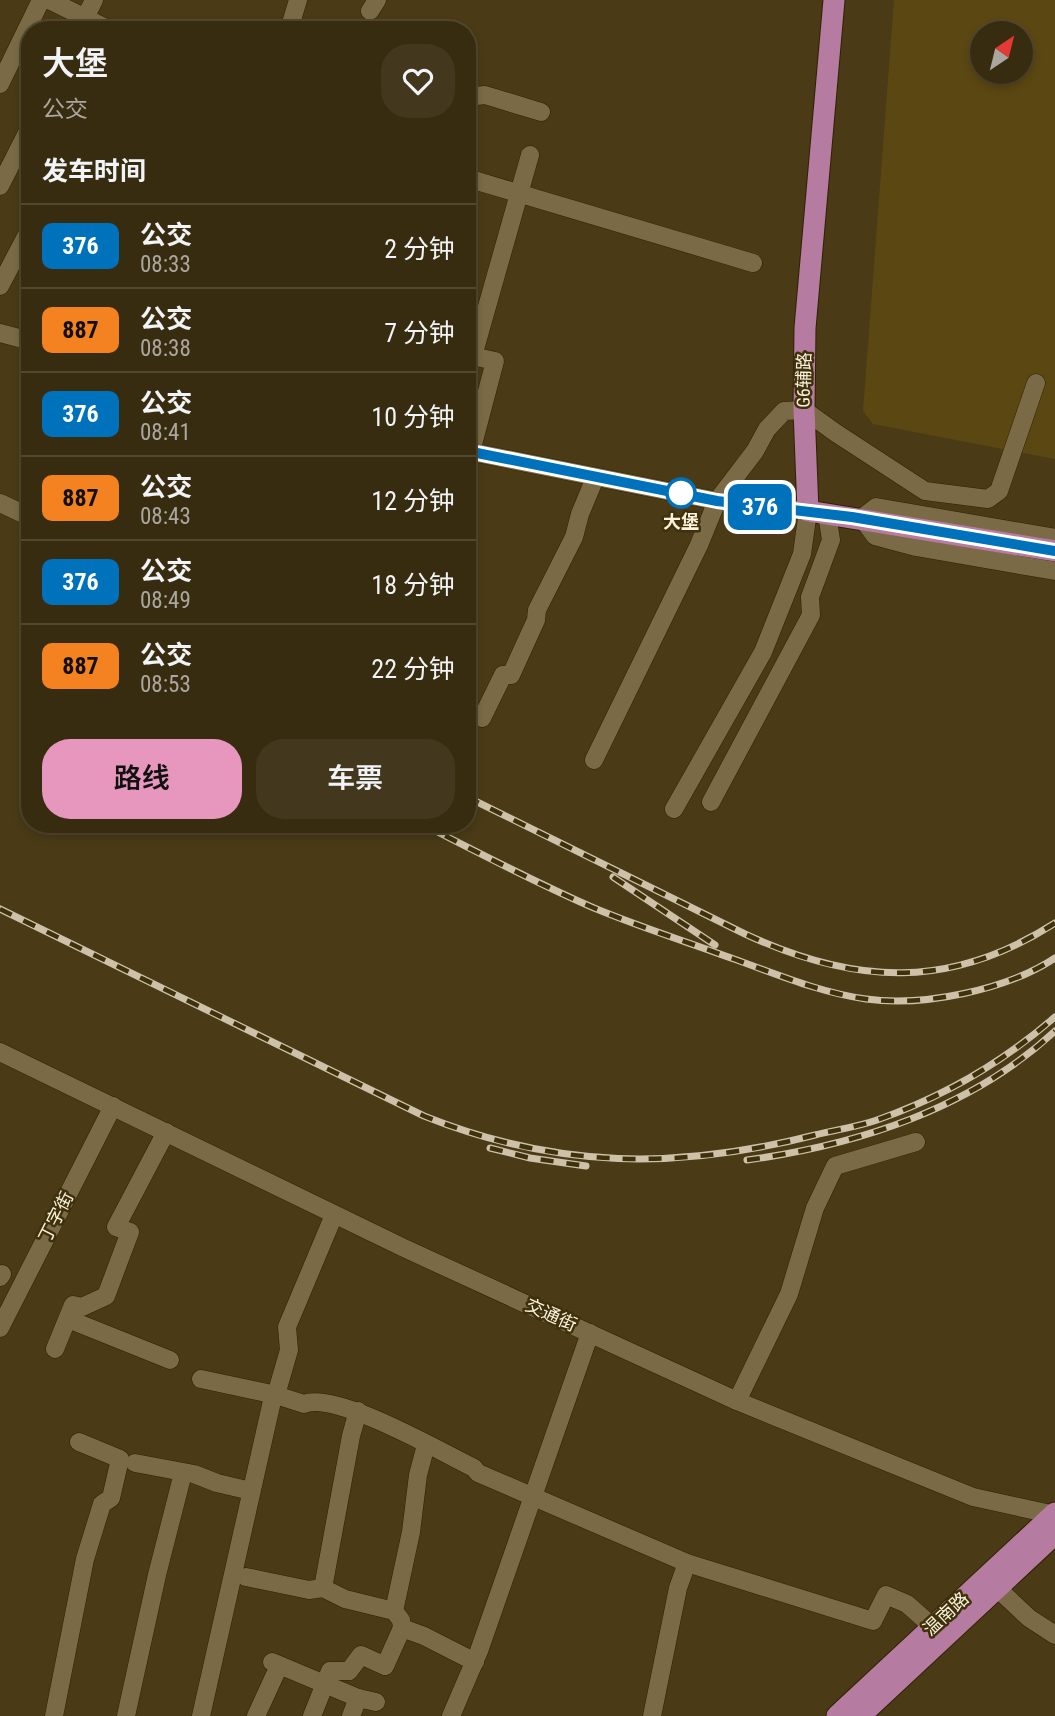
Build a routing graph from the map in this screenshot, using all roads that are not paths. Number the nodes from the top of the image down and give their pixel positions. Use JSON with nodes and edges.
{"nodes":[{"id":1,"x":41,"y":0,"type":"edge"},
{"id":2,"x":49,"y":0,"type":"edge"},
{"id":3,"x":94,"y":0,"type":"edge"},
{"id":4,"x":298,"y":0,"type":"edge"},
{"id":5,"x":834,"y":0,"type":"edge"},
{"id":6,"x":31,"y":21,"type":"edge"},
{"id":7,"x":78,"y":21,"type":"edge"},
{"id":8,"x":84,"y":21,"type":"edge"},
{"id":9,"x":292,"y":21,"type":"edge"},
{"id":10,"x":21,"y":41,"type":"edge"},
{"id":11,"x":0,"y":84,"type":"edge"},
{"id":12,"x":476,"y":96,"type":"edge"},
{"id":13,"x":541,"y":112,"type":"dead end"},
{"id":14,"x":21,"y":145,"type":"edge"},
{"id":15,"x":530,"y":155,"type":"dead end"},
{"id":16,"x":476,"y":181,"type":"edge"},
{"id":17,"x":0,"y":186,"type":"edge"},
{"id":18,"x":520,"y":194,"type":"junction"},
{"id":19,"x":21,"y":246,"type":"edge"},
{"id":20,"x":753,"y":263,"type":"dead end"},
{"id":21,"x":0,"y":286,"type":"edge"},
{"id":22,"x":0,"y":333,"type":"edge"},
{"id":23,"x":476,"y":336,"type":"edge"},
{"id":24,"x":21,"y":339,"type":"edge"},
{"id":25,"x":476,"y":356,"type":"edge"},
{"id":26,"x":1036,"y":383,"type":"dead end"},
{"id":27,"x":804,"y":410,"type":"junction"},
{"id":28,"x":476,"y":428,"type":"edge"},
{"id":29,"x":476,"y":453,"type":"edge"},
{"id":30,"x":595,"y":478,"type":"junction"},
{"id":31,"x":925,"y":491,"type":"junction"},
{"id":32,"x":717,"y":501,"type":"junction"},
{"id":33,"x":0,"y":503,"type":"edge"},
{"id":34,"x":21,"y":513,"type":"edge"},
{"id":35,"x":818,"y":513,"type":"junction"},
{"id":36,"x":907,"y":514,"type":"junction"},
{"id":37,"x":862,"y":518,"type":"junction"},
{"id":38,"x":1055,"y":538,"type":"edge"},
{"id":39,"x":1055,"y":551,"type":"edge"},
{"id":40,"x":1055,"y":571,"type":"edge"},
{"id":41,"x":482,"y":718,"type":"dead end"},
{"id":42,"x":594,"y":760,"type":"dead end"},
{"id":43,"x":711,"y":802,"type":"dead end"},
{"id":44,"x":674,"y":809,"type":"dead end"},
{"id":45,"x":0,"y":1052,"type":"edge"},
{"id":46,"x":113,"y":1107,"type":"junction"},
{"id":47,"x":166,"y":1132,"type":"junction"},
{"id":48,"x":916,"y":1142,"type":"dead end"},
{"id":49,"x":334,"y":1215,"type":"junction"},
{"id":50,"x":68,"y":1319,"type":"junction"},
{"id":51,"x":0,"y":1328,"type":"edge"},
{"id":52,"x":590,"y":1333,"type":"junction"},
{"id":53,"x":55,"y":1349,"type":"dead end"},
{"id":54,"x":170,"y":1360,"type":"dead end"},
{"id":55,"x":201,"y":1379,"type":"dead end"},
{"id":56,"x":276,"y":1395,"type":"junction"},
{"id":57,"x":737,"y":1401,"type":"junction"},
{"id":58,"x":358,"y":1411,"type":"junction"},
{"id":59,"x":79,"y":1442,"type":"dead end"},
{"id":60,"x":426,"y":1445,"type":"junction"},
{"id":61,"x":135,"y":1464,"type":"dead end"},
{"id":62,"x":183,"y":1473,"type":"junction"},
{"id":63,"x":251,"y":1490,"type":"junction"},
{"id":64,"x":533,"y":1496,"type":"junction"},
{"id":65,"x":1055,"y":1519,"type":"edge"},
{"id":66,"x":687,"y":1563,"type":"junction"},
{"id":67,"x":246,"y":1577,"type":"dead end"},
{"id":68,"x":323,"y":1587,"type":"junction"},
{"id":69,"x":998,"y":1588,"type":"junction"},
{"id":70,"x":394,"y":1611,"type":"junction"},
{"id":71,"x":933,"y":1627,"type":"junction"},
{"id":72,"x":402,"y":1628,"type":"junction"},
{"id":73,"x":1055,"y":1635,"type":"edge"},
{"id":74,"x":475,"y":1662,"type":"junction"},
{"id":75,"x":326,"y":1683,"type":"junction"},
{"id":76,"x":54,"y":1716,"type":"edge"},
{"id":77,"x":126,"y":1716,"type":"edge"},
{"id":78,"x":201,"y":1716,"type":"edge"},
{"id":79,"x":256,"y":1716,"type":"edge"},
{"id":80,"x":312,"y":1716,"type":"edge"},
{"id":81,"x":351,"y":1716,"type":"edge"},
{"id":82,"x":451,"y":1716,"type":"edge"},
{"id":83,"x":652,"y":1716,"type":"edge"},
{"id":84,"x":837,"y":1716,"type":"edge"},
{"id":85,"x":860,"y":1716,"type":"edge"}],
"edges":[{"from":1,"to":6,"type":"street"},
{"from":2,"to":7,"type":"street"},
{"from":3,"to":8,"type":"street"},
{"from":4,"to":9,"type":"street"},
{"from":5,"to":27,"type":"main road","name":"G6辅路"},
{"from":10,"to":11,"type":"street"},
{"from":12,"to":13,"type":"street"},
{"from":14,"to":17,"type":"street"},
{"from":15,"to":18,"type":"street"},
{"from":16,"to":18,"type":"street"},
{"from":18,"to":20,"type":"street"},
{"from":18,"to":23,"type":"street"},
{"from":19,"to":21,"type":"street"},
{"from":22,"to":24,"type":"street"},
{"from":25,"to":28,"type":"street"},
{"from":26,"to":31,"type":"street"},
{"from":27,"to":31,"type":"street"},
{"from":27,"to":32,"type":"street"},
{"from":27,"to":35,"type":"main road","name":"G6辅路"},
{"from":29,"to":30,"type":"street"},
{"from":30,"to":32,"type":"street"},
{"from":30,"to":41,"type":"street"},
{"from":31,"to":36,"type":"street"},
{"from":32,"to":35,"type":"street"},
{"from":32,"to":42,"type":"street"},
{"from":33,"to":34,"type":"street"},
{"from":35,"to":37,"type":"main road"},
{"from":35,"to":43,"type":"street"},
{"from":35,"to":44,"type":"street"},
{"from":36,"to":37,"type":"street"},
{"from":36,"to":38,"type":"street"},
{"from":37,"to":39,"type":"main road"},
{"from":37,"to":40,"type":"street"},
{"from":45,"to":46,"type":"street","name":"交通街"},
{"from":46,"to":47,"type":"street","name":"交通街"},
{"from":46,"to":51,"type":"street","name":"丁字街"},
{"from":47,"to":49,"type":"street","name":"交通街"},
{"from":47,"to":50,"type":"street"},
{"from":48,"to":57,"type":"street"},
{"from":49,"to":52,"type":"street","name":"交通街"},
{"from":49,"to":56,"type":"street"},
{"from":50,"to":53,"type":"street"},
{"from":50,"to":54,"type":"street"},
{"from":52,"to":57,"type":"street","name":"交通街"},
{"from":52,"to":64,"type":"street"},
{"from":55,"to":56,"type":"street"},
{"from":56,"to":58,"type":"street"},
{"from":56,"to":63,"type":"street"},
{"from":57,"to":65,"type":"street","name":"交通街"},
{"from":58,"to":60,"type":"street"},
{"from":58,"to":68,"type":"street"},
{"from":59,"to":76,"type":"street"},
{"from":60,"to":64,"type":"street"},
{"from":60,"to":70,"type":"street"},
{"from":61,"to":62,"type":"street"},
{"from":62,"to":63,"type":"street"},
{"from":62,"to":77,"type":"street"},
{"from":63,"to":78,"type":"street"},
{"from":64,"to":66,"type":"street"},
{"from":64,"to":74,"type":"street"},
{"from":65,"to":69,"type":"main road","name":"温南路"},
{"from":65,"to":71,"type":"main road","name":"温南路"},
{"from":66,"to":71,"type":"street"},
{"from":66,"to":83,"type":"street"},
{"from":67,"to":68,"type":"street"},
{"from":68,"to":70,"type":"street"},
{"from":69,"to":73,"type":"street"},
{"from":69,"to":85,"type":"main road","name":"温南路"},
{"from":70,"to":72,"type":"street"},
{"from":71,"to":84,"type":"main road","name":"温南路"},
{"from":72,"to":74,"type":"street"},
{"from":72,"to":75,"type":"street"},
{"from":74,"to":82,"type":"street"},
{"from":75,"to":79,"type":"street"},
{"from":75,"to":80,"type":"street"},
{"from":75,"to":81,"type":"street"}]}
